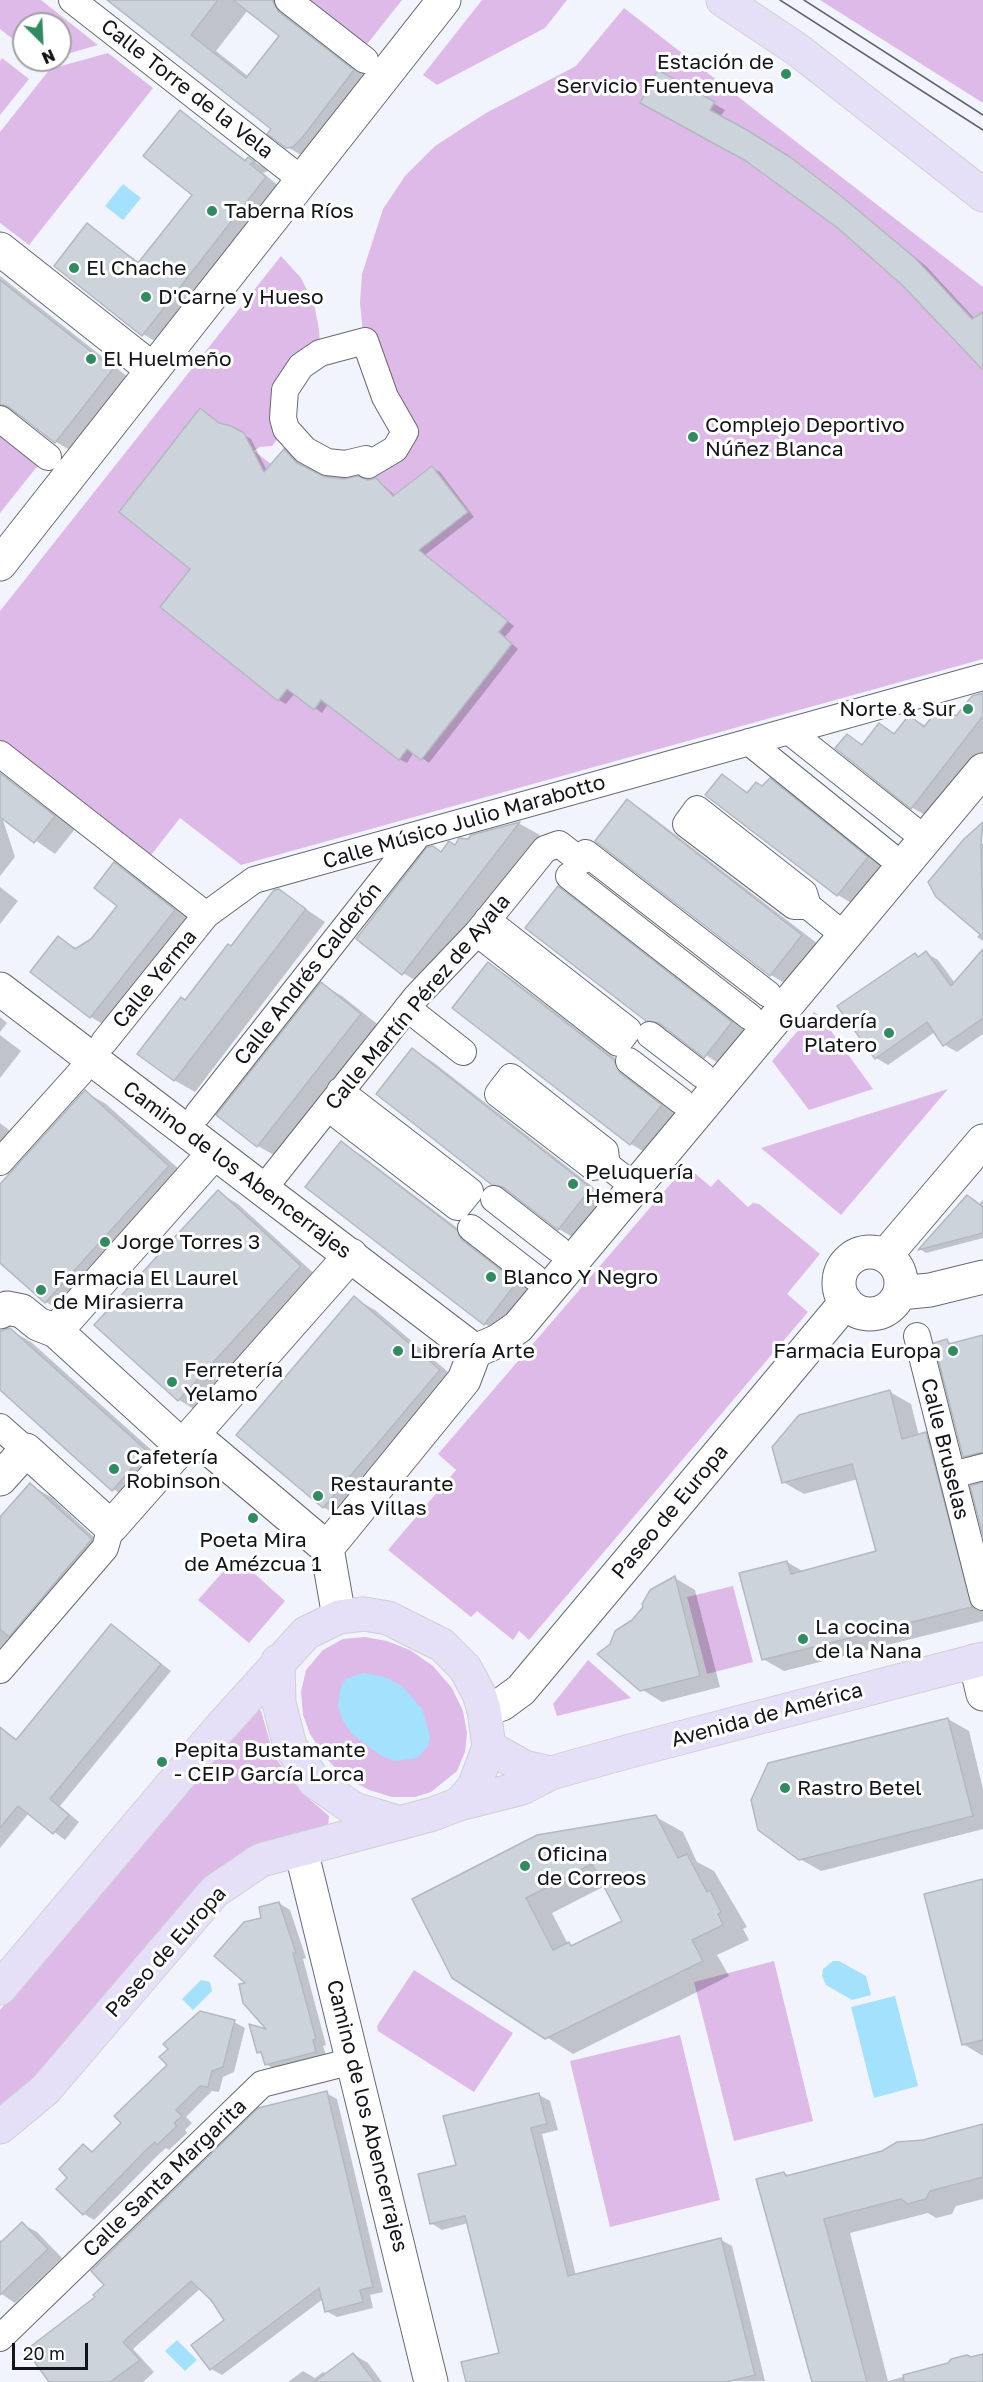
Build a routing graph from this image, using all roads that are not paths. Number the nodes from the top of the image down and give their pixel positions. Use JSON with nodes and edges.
{"nodes":[{"id":1,"x":72,"y":0,"type":"edge"},
{"id":2,"x":288,"y":0,"type":"edge"},
{"id":3,"x":444,"y":0,"type":"edge"},
{"id":4,"x":723,"y":0,"type":"edge"},
{"id":5,"x":365,"y":60,"type":"dead end"},
{"id":6,"x":301,"y":179,"type":"junction"},
{"id":7,"x":983,"y":195,"type":"edge"},
{"id":8,"x":0,"y":249,"type":"edge"},
{"id":9,"x":152,"y":369,"type":"junction"},
{"id":10,"x":285,"y":390,"type":"joint"},
{"id":11,"x":0,"y":418,"type":"edge"},
{"id":12,"x":48,"y":457,"type":"dead end"},
{"id":13,"x":0,"y":564,"type":"edge"},
{"id":14,"x":983,"y":677,"type":"edge"},
{"id":15,"x":789,"y":732,"type":"junction"},
{"id":16,"x":749,"y":742,"type":"junction"},
{"id":17,"x":0,"y":754,"type":"edge"},
{"id":18,"x":983,"y":770,"type":"edge"},
{"id":19,"x":911,"y":828,"type":"dead end"},
{"id":20,"x":418,"y":835,"type":"junction"},
{"id":21,"x":889,"y":855,"type":"dead end"},
{"id":22,"x":579,"y":863,"type":"junction"},
{"id":23,"x":808,"y":906,"type":"dead end"},
{"id":24,"x":206,"y":915,"type":"junction"},
{"id":25,"x":482,"y":926,"type":"junction"},
{"id":26,"x":845,"y":936,"type":"junction"},
{"id":27,"x":0,"y":989,"type":"edge"},
{"id":28,"x":768,"y":994,"type":"dead end"},
{"id":29,"x":407,"y":1008,"type":"junction"},
{"id":30,"x":750,"y":1017,"type":"dead end"},
{"id":31,"x":650,"y":1035,"type":"dead end"},
{"id":32,"x":104,"y":1042,"type":"dead end"},
{"id":33,"x":463,"y":1052,"type":"dead end"},
{"id":34,"x":629,"y":1061,"type":"dead end"},
{"id":35,"x":80,"y":1073,"type":"dead end"},
{"id":36,"x":702,"y":1075,"type":"dead end"},
{"id":37,"x":334,"y":1100,"type":"junction"},
{"id":38,"x":681,"y":1101,"type":"dead end"},
{"id":39,"x":198,"y":1114,"type":"dead end"},
{"id":40,"x":983,"y":1141,"type":"edge"},
{"id":41,"x":213,"y":1154,"type":"junction"},
{"id":42,"x":0,"y":1162,"type":"edge"},
{"id":43,"x":607,"y":1165,"type":"dead end"},
{"id":44,"x":635,"y":1187,"type":"junction"},
{"id":45,"x":264,"y":1188,"type":"junction"},
{"id":46,"x":494,"y":1199,"type":"dead end"},
{"id":47,"x":471,"y":1228,"type":"dead end"},
{"id":48,"x":558,"y":1249,"type":"dead end"},
{"id":49,"x":351,"y":1255,"type":"junction"},
{"id":50,"x":886,"y":1255,"type":"junction"},
{"id":51,"x":983,"y":1276,"type":"edge"},
{"id":52,"x":534,"y":1277,"type":"dead end"},
{"id":53,"x":900,"y":1293,"type":"junction"},
{"id":54,"x":846,"y":1302,"type":"junction"},
{"id":55,"x":2,"y":1303,"type":"edge"},
{"id":56,"x":56,"y":1331,"type":"junction"},
{"id":57,"x":917,"y":1336,"type":"dead end"},
{"id":58,"x":475,"y":1351,"type":"junction"},
{"id":59,"x":0,"y":1427,"type":"edge"},
{"id":60,"x":188,"y":1440,"type":"junction"},
{"id":61,"x":26,"y":1450,"type":"junction"},
{"id":62,"x":983,"y":1467,"type":"edge"},
{"id":63,"x":952,"y":1475,"type":"junction"},
{"id":64,"x":0,"y":1479,"type":"edge"},
{"id":65,"x":111,"y":1527,"type":"junction"},
{"id":66,"x":327,"y":1548,"type":"junction"},
{"id":67,"x":983,"y":1597,"type":"edge"},
{"id":68,"x":339,"y":1617,"type":"junction"},
{"id":69,"x":979,"y":1660,"type":"edge"},
{"id":70,"x":278,"y":1661,"type":"junction"},
{"id":71,"x":0,"y":1670,"type":"edge"},
{"id":72,"x":983,"y":1694,"type":"edge"},
{"id":73,"x":484,"y":1710,"type":"junction"},
{"id":74,"x":489,"y":1747,"type":"junction"},
{"id":75,"x":551,"y":1773,"type":"junction"},
{"id":76,"x":459,"y":1804,"type":"junction"},
{"id":77,"x":400,"y":1823,"type":"junction"},
{"id":78,"x":301,"y":1850,"type":"junction"},
{"id":79,"x":0,"y":1988,"type":"edge"},
{"id":80,"x":353,"y":2061,"type":"junction"},
{"id":81,"x":0,"y":2127,"type":"edge"},
{"id":82,"x":0,"y":2338,"type":"edge"},
{"id":83,"x":431,"y":2382,"type":"edge"}],
"edges":[{"from":1,"to":6,"type":"street","name":"Calle Torre de la Vela"},
{"from":2,"to":5,"type":"street"},
{"from":3,"to":6,"type":"street"},
{"from":4,"to":7,"type":"main road"},
{"from":6,"to":9,"type":"street"},
{"from":8,"to":9,"type":"street"},
{"from":9,"to":13,"type":"street"},
{"from":10,"to":10,"type":"street"},
{"from":11,"to":12,"type":"street"},
{"from":14,"to":15,"type":"street","name":"Calle Músico Julio Marabotto"},
{"from":15,"to":16,"type":"street","name":"Calle Músico Julio Marabotto"},
{"from":15,"to":19,"type":"street"},
{"from":16,"to":20,"type":"street","name":"Calle Músico Julio Marabotto"},
{"from":16,"to":21,"type":"street"},
{"from":17,"to":24,"type":"street"},
{"from":18,"to":26,"type":"street"},
{"from":20,"to":24,"type":"street","name":"Calle Músico Julio Marabotto"},
{"from":20,"to":39,"type":"street","name":"Calle Andrés Calderón"},
{"from":22,"to":25,"type":"street","name":"Calle Martín Pérez de Ayala"},
{"from":22,"to":28,"type":"street"},
{"from":22,"to":30,"type":"street"},
{"from":23,"to":26,"type":"street"},
{"from":24,"to":32,"type":"street","name":"Calle Yerma"},
{"from":25,"to":25,"type":"street"},
{"from":25,"to":29,"type":"street","name":"Calle Martín Pérez de Ayala"},
{"from":26,"to":44,"type":"street"},
{"from":27,"to":41,"type":"street","name":"Camino de los Abencerrajes"},
{"from":29,"to":33,"type":"street"},
{"from":29,"to":37,"type":"street","name":"Calle Martín Pérez de Ayala"},
{"from":31,"to":36,"type":"street"},
{"from":34,"to":38,"type":"street"},
{"from":35,"to":42,"type":"street"},
{"from":37,"to":37,"type":"street"},
{"from":37,"to":45,"type":"street","name":"Calle Martín Pérez de Ayala"},
{"from":40,"to":50,"type":"street"},
{"from":41,"to":45,"type":"street","name":"Camino de los Abencerrajes"},
{"from":41,"to":56,"type":"street"},
{"from":43,"to":44,"type":"street"},
{"from":44,"to":58,"type":"street"},
{"from":45,"to":49,"type":"street","name":"Camino de los Abencerrajes"},
{"from":46,"to":48,"type":"street"},
{"from":47,"to":52,"type":"street"},
{"from":49,"to":58,"type":"street","name":"Camino de los Abencerrajes"},
{"from":49,"to":60,"type":"street"},
{"from":50,"to":53,"type":"street"},
{"from":50,"to":54,"type":"street"},
{"from":51,"to":53,"type":"street"},
{"from":53,"to":54,"type":"street"},
{"from":54,"to":73,"type":"street","name":"Paseo de Europa"},
{"from":55,"to":56,"type":"street"},
{"from":56,"to":60,"type":"street"},
{"from":57,"to":63,"type":"street","name":"Calle Bruselas"},
{"from":58,"to":66,"type":"street"},
{"from":59,"to":61,"type":"street"},
{"from":60,"to":65,"type":"street"},
{"from":60,"to":66,"type":"street"},
{"from":61,"to":64,"type":"street"},
{"from":61,"to":65,"type":"street"},
{"from":62,"to":63,"type":"street"},
{"from":63,"to":67,"type":"street","name":"Calle Bruselas"},
{"from":65,"to":71,"type":"street"},
{"from":66,"to":68,"type":"street"},
{"from":68,"to":70,"type":"main road"},
{"from":68,"to":73,"type":"main road"},
{"from":69,"to":72,"type":"street"},
{"from":69,"to":75,"type":"main road","name":"Avenida de América"},
{"from":70,"to":77,"type":"main road"},
{"from":70,"to":79,"type":"main road"},
{"from":73,"to":74,"type":"main road"},
{"from":74,"to":75,"type":"main road","name":"Avenida de América"},
{"from":74,"to":76,"type":"main road"},
{"from":75,"to":76,"type":"main road","name":"Avenida de América"},
{"from":76,"to":77,"type":"main road"},
{"from":77,"to":78,"type":"main road","name":"Paseo de Europa"},
{"from":78,"to":80,"type":"street","name":"Camino de los Abencerrajes"},
{"from":78,"to":81,"type":"main road","name":"Paseo de Europa"},
{"from":80,"to":82,"type":"street","name":"Calle Santa Margarita"},
{"from":80,"to":83,"type":"street","name":"Camino de los Abencerrajes"}]}
